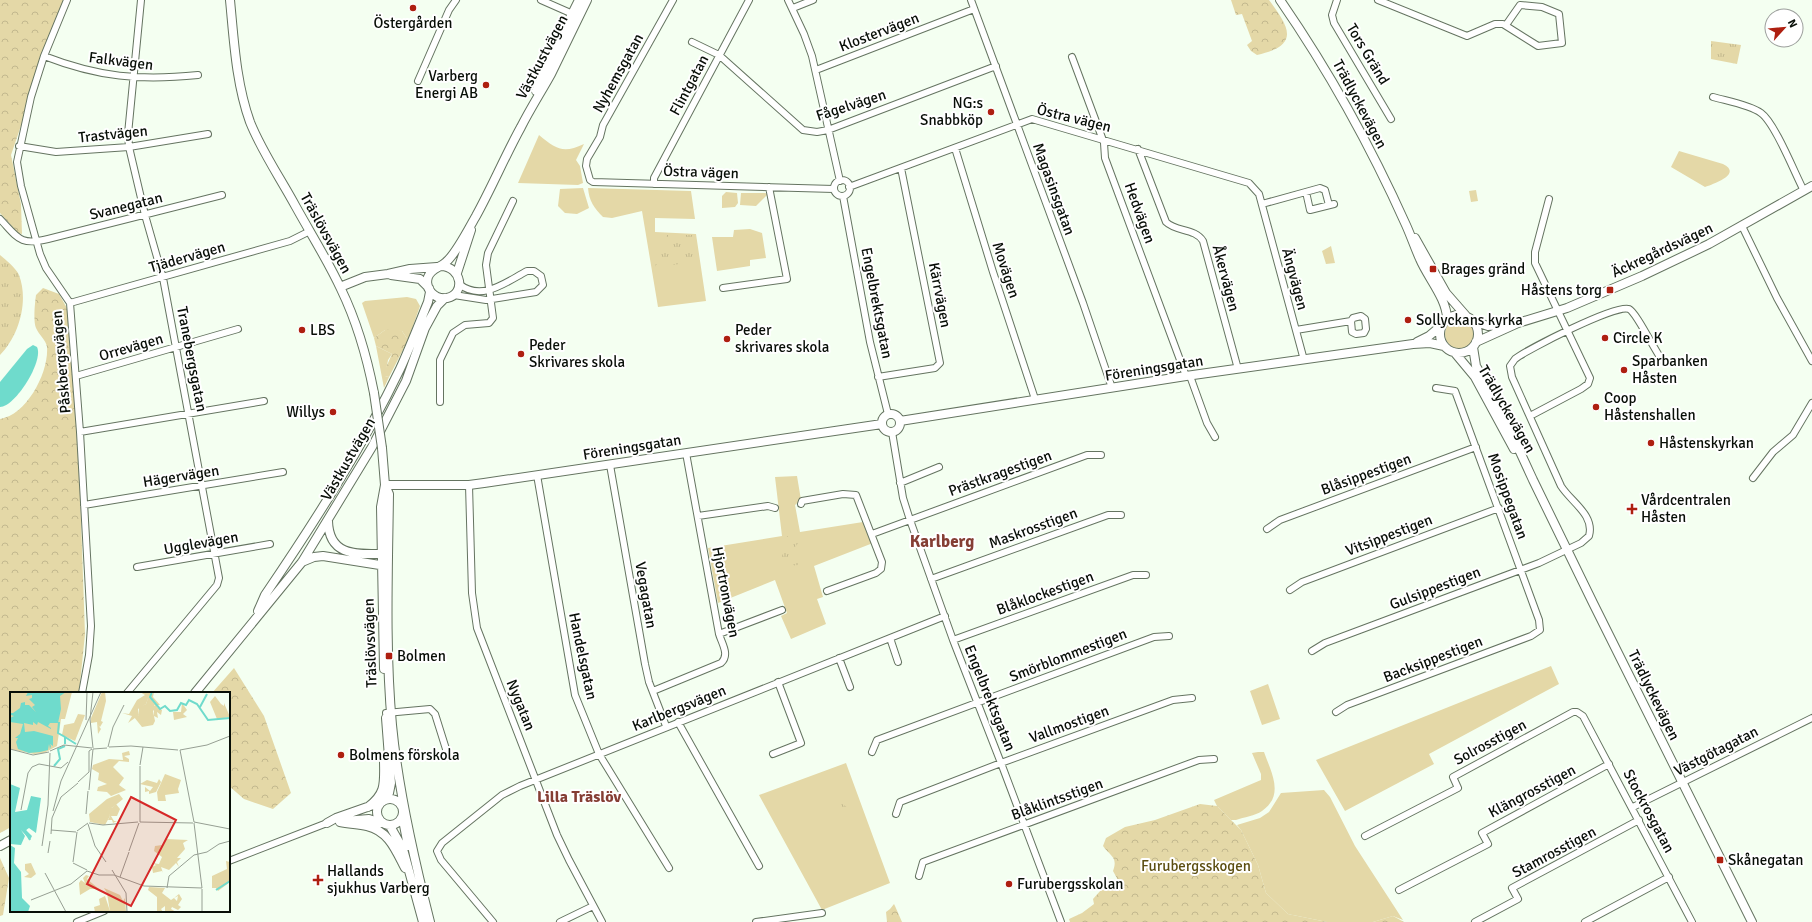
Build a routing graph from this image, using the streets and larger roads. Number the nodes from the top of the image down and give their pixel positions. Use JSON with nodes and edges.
{"nodes":[{"id":1,"x":67,"y":0,"type":"edge"},
{"id":2,"x":141,"y":0,"type":"edge"},
{"id":3,"x":230,"y":0,"type":"edge"},
{"id":4,"x":456,"y":0,"type":"edge"},
{"id":5,"x":541,"y":0,"type":"edge"},
{"id":6,"x":579,"y":0,"type":"edge"},
{"id":7,"x":587,"y":0,"type":"edge"},
{"id":8,"x":673,"y":0,"type":"edge"},
{"id":9,"x":750,"y":0,"type":"edge"},
{"id":10,"x":788,"y":0,"type":"edge"},
{"id":11,"x":813,"y":0,"type":"edge"},
{"id":12,"x":970,"y":0,"type":"edge"},
{"id":13,"x":1280,"y":0,"type":"edge"},
{"id":14,"x":1337,"y":0,"type":"edge"},
{"id":15,"x":1378,"y":0,"type":"edge"},
{"id":16,"x":793,"y":8,"type":"junction"},
{"id":17,"x":974,"y":9,"type":"junction"},
{"id":18,"x":575,"y":16,"type":"junction"},
{"id":19,"x":1506,"y":25,"type":"junction"},
{"id":20,"x":692,"y":42,"type":"dead end"},
{"id":21,"x":44,"y":56,"type":"junction"},
{"id":22,"x":719,"y":56,"type":"junction"},
{"id":23,"x":1072,"y":57,"type":"dead end"},
{"id":24,"x":996,"y":66,"type":"junction"},
{"id":25,"x":816,"y":70,"type":"junction"},
{"id":26,"x":198,"y":75,"type":"dead end"},
{"id":27,"x":134,"y":78,"type":"junction"},
{"id":28,"x":418,"y":81,"type":"dead end"},
{"id":29,"x":1713,"y":97,"type":"dead end"},
{"id":30,"x":1391,"y":120,"type":"dead end"},
{"id":31,"x":1016,"y":124,"type":"junction"},
{"id":32,"x":828,"y":130,"type":"junction"},
{"id":33,"x":208,"y":134,"type":"dead end"},
{"id":34,"x":1102,"y":138,"type":"junction"},
{"id":35,"x":19,"y":146,"type":"junction"},
{"id":36,"x":129,"y":147,"type":"junction"},
{"id":37,"x":955,"y":148,"type":"junction"},
{"id":38,"x":1138,"y":149,"type":"junction"},
{"id":39,"x":587,"y":159,"type":"joint"},
{"id":40,"x":901,"y":168,"type":"junction"},
{"id":41,"x":840,"y":181,"type":"junction"},
{"id":42,"x":654,"y":184,"type":"junction"},
{"id":43,"x":849,"y":186,"type":"junction"},
{"id":44,"x":1812,"y":186,"type":"edge"},
{"id":45,"x":769,"y":187,"type":"junction"},
{"id":46,"x":834,"y":189,"type":"junction"},
{"id":47,"x":1804,"y":191,"type":"junction"},
{"id":48,"x":1306,"y":192,"type":"junction"},
{"id":49,"x":222,"y":195,"type":"dead end"},
{"id":50,"x":843,"y":196,"type":"junction"},
{"id":51,"x":1549,"y":199,"type":"dead end"},
{"id":52,"x":513,"y":201,"type":"dead end"},
{"id":53,"x":1262,"y":204,"type":"junction"},
{"id":54,"x":145,"y":215,"type":"junction"},
{"id":55,"x":476,"y":216,"type":"junction"},
{"id":56,"x":0,"y":219,"type":"edge"},
{"id":57,"x":1406,"y":226,"type":"junction"},
{"id":58,"x":1742,"y":226,"type":"junction"},
{"id":59,"x":310,"y":231,"type":"junction"},
{"id":60,"x":36,"y":241,"type":"junction"},
{"id":61,"x":439,"y":267,"type":"junction"},
{"id":62,"x":457,"y":273,"type":"junction"},
{"id":63,"x":388,"y":274,"type":"junction"},
{"id":64,"x":163,"y":278,"type":"junction"},
{"id":65,"x":459,"y":284,"type":"junction"},
{"id":66,"x":340,"y":287,"type":"junction"},
{"id":67,"x":723,"y":288,"type":"dead end"},
{"id":68,"x":430,"y":290,"type":"junction"},
{"id":69,"x":490,"y":290,"type":"junction"},
{"id":70,"x":454,"y":295,"type":"junction"},
{"id":71,"x":445,"y":298,"type":"junction"},
{"id":72,"x":492,"y":299,"type":"junction"},
{"id":73,"x":70,"y":303,"type":"junction"},
{"id":74,"x":1557,"y":312,"type":"junction"},
{"id":75,"x":1470,"y":319,"type":"junction"},
{"id":76,"x":1351,"y":321,"type":"dead end"},
{"id":77,"x":1445,"y":322,"type":"junction"},
{"id":78,"x":1518,"y":323,"type":"junction"},
{"id":79,"x":238,"y":329,"type":"dead end"},
{"id":80,"x":1296,"y":330,"type":"junction"},
{"id":81,"x":1567,"y":331,"type":"junction"},
{"id":82,"x":1413,"y":344,"type":"junction"},
{"id":83,"x":1475,"y":345,"type":"junction"},
{"id":84,"x":1444,"y":346,"type":"junction"},
{"id":85,"x":177,"y":347,"type":"junction"},
{"id":86,"x":1454,"y":353,"type":"junction"},
{"id":87,"x":1304,"y":360,"type":"junction"},
{"id":88,"x":1662,"y":360,"type":"dead end"},
{"id":89,"x":1812,"y":361,"type":"edge"},
{"id":90,"x":1238,"y":369,"type":"junction"},
{"id":91,"x":76,"y":376,"type":"junction"},
{"id":92,"x":1188,"y":376,"type":"junction"},
{"id":93,"x":878,"y":377,"type":"junction"},
{"id":94,"x":1112,"y":388,"type":"junction"},
{"id":95,"x":1436,"y":388,"type":"dead end"},
{"id":96,"x":1035,"y":399,"type":"junction"},
{"id":97,"x":264,"y":402,"type":"dead end"},
{"id":98,"x":440,"y":402,"type":"dead end"},
{"id":99,"x":1812,"y":403,"type":"edge"},
{"id":100,"x":888,"y":414,"type":"junction"},
{"id":101,"x":189,"y":415,"type":"junction"},
{"id":102,"x":1530,"y":416,"type":"junction"},
{"id":103,"x":900,"y":421,"type":"junction"},
{"id":104,"x":882,"y":424,"type":"junction"},
{"id":105,"x":80,"y":432,"type":"junction"},
{"id":106,"x":892,"y":432,"type":"junction"},
{"id":107,"x":1214,"y":437,"type":"dead end"},
{"id":108,"x":1476,"y":447,"type":"junction"},
{"id":109,"x":686,"y":453,"type":"junction"},
{"id":110,"x":1101,"y":455,"type":"dead end"},
{"id":111,"x":610,"y":465,"type":"junction"},
{"id":112,"x":939,"y":467,"type":"dead end"},
{"id":113,"x":283,"y":472,"type":"dead end"},
{"id":114,"x":537,"y":475,"type":"junction"},
{"id":115,"x":1753,"y":478,"type":"dead end"},
{"id":116,"x":1533,"y":480,"type":"junction"},
{"id":117,"x":900,"y":483,"type":"junction"},
{"id":118,"x":385,"y":485,"type":"junction"},
{"id":119,"x":469,"y":485,"type":"junction"},
{"id":120,"x":203,"y":486,"type":"junction"},
{"id":121,"x":801,"y":504,"type":"dead end"},
{"id":122,"x":84,"y":505,"type":"junction"},
{"id":123,"x":776,"y":508,"type":"dead end"},
{"id":124,"x":1499,"y":508,"type":"junction"},
{"id":125,"x":1121,"y":515,"type":"dead end"},
{"id":126,"x":698,"y":516,"type":"junction"},
{"id":127,"x":910,"y":520,"type":"junction"},
{"id":128,"x":328,"y":521,"type":"junction"},
{"id":129,"x":1267,"y":529,"type":"dead end"},
{"id":130,"x":872,"y":534,"type":"junction"},
{"id":131,"x":270,"y":544,"type":"dead end"},
{"id":132,"x":1567,"y":550,"type":"junction"},
{"id":133,"x":215,"y":554,"type":"junction"},
{"id":134,"x":384,"y":554,"type":"junction"},
{"id":135,"x":302,"y":562,"type":"junction"},
{"id":136,"x":385,"y":566,"type":"junction"},
{"id":137,"x":137,"y":567,"type":"dead end"},
{"id":138,"x":1521,"y":570,"type":"junction"},
{"id":139,"x":1146,"y":575,"type":"dead end"},
{"id":140,"x":931,"y":579,"type":"junction"},
{"id":141,"x":1290,"y":590,"type":"dead end"},
{"id":142,"x":827,"y":591,"type":"dead end"},
{"id":143,"x":782,"y":610,"type":"dead end"},
{"id":144,"x":945,"y":616,"type":"junction"},
{"id":145,"x":252,"y":622,"type":"junction"},
{"id":146,"x":1540,"y":630,"type":"joint"},
{"id":147,"x":719,"y":634,"type":"junction"},
{"id":148,"x":1169,"y":636,"type":"dead end"},
{"id":149,"x":890,"y":638,"type":"junction"},
{"id":150,"x":953,"y":640,"type":"junction"},
{"id":151,"x":1312,"y":651,"type":"dead end"},
{"id":152,"x":839,"y":658,"type":"junction"},
{"id":153,"x":898,"y":662,"type":"dead end"},
{"id":154,"x":778,"y":682,"type":"junction"},
{"id":155,"x":850,"y":687,"type":"dead end"},
{"id":156,"x":653,"y":691,"type":"junction"},
{"id":157,"x":82,"y":692,"type":"edge"},
{"id":158,"x":128,"y":692,"type":"edge"},
{"id":159,"x":196,"y":692,"type":"edge"},
{"id":160,"x":1192,"y":698,"type":"dead end"},
{"id":161,"x":978,"y":703,"type":"junction"},
{"id":162,"x":1336,"y":712,"type":"dead end"},
{"id":163,"x":389,"y":713,"type":"junction"},
{"id":164,"x":1580,"y":713,"type":"joint"},
{"id":165,"x":1812,"y":718,"type":"edge"},
{"id":166,"x":678,"y":722,"type":"junction"},
{"id":167,"x":666,"y":726,"type":"junction"},
{"id":168,"x":387,"y":735,"type":"junction"},
{"id":169,"x":446,"y":749,"type":"dead end"},
{"id":170,"x":872,"y":752,"type":"dead end"},
{"id":171,"x":600,"y":754,"type":"junction"},
{"id":172,"x":773,"y":754,"type":"dead end"},
{"id":173,"x":1214,"y":759,"type":"dead end"},
{"id":174,"x":1001,"y":763,"type":"junction"},
{"id":175,"x":1609,"y":764,"type":"junction"},
{"id":176,"x":536,"y":780,"type":"junction"},
{"id":177,"x":1682,"y":782,"type":"junction"},
{"id":178,"x":403,"y":796,"type":"junction"},
{"id":179,"x":383,"y":801,"type":"junction"},
{"id":180,"x":368,"y":807,"type":"junction"},
{"id":181,"x":1633,"y":807,"type":"junction"},
{"id":182,"x":402,"y":811,"type":"junction"},
{"id":183,"x":896,"y":814,"type":"dead end"},
{"id":184,"x":1639,"y":820,"type":"junction"},
{"id":185,"x":340,"y":822,"type":"junction"},
{"id":186,"x":327,"y":823,"type":"junction"},
{"id":187,"x":386,"y":824,"type":"junction"},
{"id":188,"x":1024,"y":825,"type":"junction"},
{"id":189,"x":1365,"y":836,"type":"dead end"},
{"id":190,"x":10,"y":841,"type":"edge"},
{"id":191,"x":0,"y":846,"type":"edge"},
{"id":192,"x":230,"y":861,"type":"edge"},
{"id":193,"x":759,"y":866,"type":"dead end"},
{"id":194,"x":669,"y":868,"type":"dead end"},
{"id":195,"x":919,"y":876,"type":"dead end"},
{"id":196,"x":410,"y":877,"type":"junction"},
{"id":197,"x":1669,"y":877,"type":"junction"},
{"id":198,"x":419,"y":879,"type":"junction"},
{"id":199,"x":1399,"y":890,"type":"dead end"},
{"id":200,"x":593,"y":906,"type":"junction"},
{"id":201,"x":102,"y":912,"type":"edge"},
{"id":202,"x":822,"y":913,"type":"dead end"},
{"id":203,"x":77,"y":922,"type":"edge"},
{"id":204,"x":423,"y":922,"type":"edge"},
{"id":205,"x":430,"y":922,"type":"edge"},
{"id":206,"x":493,"y":922,"type":"edge"},
{"id":207,"x":560,"y":922,"type":"edge"},
{"id":208,"x":602,"y":922,"type":"edge"},
{"id":209,"x":756,"y":922,"type":"edge"},
{"id":210,"x":1061,"y":922,"type":"edge"},
{"id":211,"x":1475,"y":922,"type":"edge"},
{"id":212,"x":1585,"y":922,"type":"edge"},
{"id":213,"x":1692,"y":922,"type":"edge"},
{"id":214,"x":1752,"y":922,"type":"edge"}],
"edges":[{"from":1,"to":21,"type":"street","name":"Påskbergsvägen"},
{"from":2,"to":27,"type":"street","name":"Tranebergsgatan"},
{"from":3,"to":59,"type":"street","name":"Träslövsvägen"},
{"from":4,"to":28,"type":"street"},
{"from":5,"to":18,"type":"street"},
{"from":6,"to":18,"type":"street","name":"Västkustvägen"},
{"from":7,"to":18,"type":"street","name":"Västkustvägen"},
{"from":8,"to":39,"type":"street","name":"Nyhemsgatan"},
{"from":9,"to":22,"type":"street","name":"Flintgatan"},
{"from":10,"to":16,"type":"street"},
{"from":11,"to":16,"type":"street"},
{"from":12,"to":17,"type":"street","name":"Magasinsgatan"},
{"from":13,"to":57,"type":"street","name":"Trädlyckevägen"},
{"from":14,"to":30,"type":"street","name":"Tors Gränd"},
{"from":15,"to":19,"type":"street"},
{"from":16,"to":25,"type":"street"},
{"from":17,"to":24,"type":"street","name":"Magasinsgatan"},
{"from":17,"to":25,"type":"street","name":"Klostervägen"},
{"from":18,"to":55,"type":"street","name":"Västkustvägen"},
{"from":19,"to":19,"type":"street"},
{"from":20,"to":22,"type":"street","name":"Fågelvägen"},
{"from":21,"to":27,"type":"street","name":"Falkvägen"},
{"from":21,"to":35,"type":"street","name":"Påskbergsvägen"},
{"from":22,"to":32,"type":"street","name":"Fågelvägen"},
{"from":22,"to":42,"type":"street","name":"Flintgatan"},
{"from":23,"to":34,"type":"street","name":"Hedvägen"},
{"from":24,"to":31,"type":"street","name":"Magasinsgatan"},
{"from":24,"to":32,"type":"street","name":"Fågelvägen"},
{"from":25,"to":32,"type":"street"},
{"from":26,"to":27,"type":"street","name":"Falkvägen"},
{"from":27,"to":36,"type":"street","name":"Tranebergsgatan"},
{"from":29,"to":47,"type":"street"},
{"from":31,"to":34,"type":"street","name":"Östra vägen"},
{"from":31,"to":37,"type":"street","name":"Östra vägen"},
{"from":31,"to":94,"type":"street","name":"Magasinsgatan"},
{"from":32,"to":41,"type":"street"},
{"from":33,"to":36,"type":"street","name":"Trastvägen"},
{"from":34,"to":38,"type":"street","name":"Östra vägen"},
{"from":34,"to":92,"type":"street","name":"Hedvägen"},
{"from":35,"to":36,"type":"street","name":"Trastvägen"},
{"from":35,"to":60,"type":"street","name":"Påskbergsvägen"},
{"from":36,"to":54,"type":"street","name":"Tranebergsgatan"},
{"from":37,"to":40,"type":"street","name":"Östra vägen"},
{"from":37,"to":96,"type":"street","name":"Movägen"},
{"from":38,"to":53,"type":"street","name":"Östra vägen"},
{"from":38,"to":90,"type":"street","name":"Åkervägen"},
{"from":39,"to":42,"type":"street","name":"Östra vägen"},
{"from":40,"to":43,"type":"street","name":"Östra vägen"},
{"from":40,"to":93,"type":"street","name":"Kärrvägen"},
{"from":41,"to":43,"type":"street"},
{"from":41,"to":46,"type":"street"},
{"from":42,"to":45,"type":"street","name":"Östra vägen"},
{"from":43,"to":50,"type":"street"},
{"from":44,"to":47,"type":"street","name":"Äckregårdsvägen"},
{"from":45,"to":46,"type":"street","name":"Östra vägen"},
{"from":45,"to":67,"type":"street"},
{"from":46,"to":50,"type":"street"},
{"from":47,"to":58,"type":"street","name":"Äckregårdsvägen"},
{"from":48,"to":48,"type":"street"},
{"from":48,"to":53,"type":"street"},
{"from":49,"to":54,"type":"street","name":"Svanegatan"},
{"from":50,"to":93,"type":"street","name":"Engelbrektsgatan"},
{"from":51,"to":74,"type":"street"},
{"from":52,"to":69,"type":"street"},
{"from":53,"to":80,"type":"street","name":"Ängvägen"},
{"from":54,"to":60,"type":"street","name":"Svanegatan"},
{"from":54,"to":64,"type":"street","name":"Tranebergsgatan"},
{"from":55,"to":61,"type":"street","name":"Västkustvägen"},
{"from":55,"to":62,"type":"street","name":"Västkustvägen"},
{"from":56,"to":60,"type":"street"},
{"from":57,"to":75,"type":"street","name":"Trädlyckevägen"},
{"from":57,"to":77,"type":"street","name":"Trädlyckevägen"},
{"from":58,"to":74,"type":"street","name":"Äckregårdsvägen"},
{"from":58,"to":89,"type":"street"},
{"from":59,"to":64,"type":"street","name":"Tjädervägen"},
{"from":59,"to":66,"type":"street","name":"Träslövsvägen"},
{"from":60,"to":73,"type":"street","name":"Påskbergsvägen"},
{"from":61,"to":62,"type":"street"},
{"from":61,"to":63,"type":"street"},
{"from":61,"to":68,"type":"street"},
{"from":62,"to":65,"type":"street"},
{"from":63,"to":66,"type":"street"},
{"from":63,"to":68,"type":"street"},
{"from":64,"to":73,"type":"street","name":"Tjädervägen"},
{"from":64,"to":85,"type":"street","name":"Tranebergsgatan"},
{"from":65,"to":69,"type":"street"},
{"from":65,"to":70,"type":"street"},
{"from":66,"to":118,"type":"street","name":"Träslövsvägen","bridge":true},
{"from":68,"to":71,"type":"street"},
{"from":68,"to":145,"type":"street","name":"Västkustvägen"},
{"from":69,"to":72,"type":"street"},
{"from":69,"to":72,"type":"street"},
{"from":70,"to":71,"type":"street"},
{"from":70,"to":72,"type":"street"},
{"from":71,"to":128,"type":"street","name":"Västkustvägen"},
{"from":72,"to":98,"type":"street"},
{"from":73,"to":91,"type":"street","name":"Påskbergsvägen"},
{"from":74,"to":78,"type":"street","name":"Äckregårdsvägen"},
{"from":74,"to":81,"type":"street"},
{"from":75,"to":77,"type":"street"},
{"from":75,"to":78,"type":"street","name":"Äckregårdsvägen"},
{"from":75,"to":83,"type":"street"},
{"from":76,"to":80,"type":"street"},
{"from":77,"to":82,"type":"street","name":"Föreningsgatan"},
{"from":77,"to":84,"type":"street"},
{"from":78,"to":83,"type":"street","name":"Äckregårdsvägen"},
{"from":79,"to":85,"type":"street","name":"Orrevägen"},
{"from":80,"to":87,"type":"street","name":"Ängvägen"},
{"from":81,"to":88,"type":"street"},
{"from":81,"to":102,"type":"street"},
{"from":81,"to":102,"type":"street"},
{"from":82,"to":84,"type":"street","name":"Föreningsgatan"},
{"from":82,"to":87,"type":"street","name":"Föreningsgatan"},
{"from":83,"to":86,"type":"street"},
{"from":83,"to":116,"type":"street","name":"Trädlyckevägen"},
{"from":84,"to":86,"type":"street"},
{"from":85,"to":91,"type":"street","name":"Orrevägen"},
{"from":85,"to":101,"type":"street","name":"Tranebergsgatan"},
{"from":86,"to":116,"type":"street","name":"Trädlyckevägen"},
{"from":87,"to":90,"type":"street","name":"Föreningsgatan"},
{"from":90,"to":92,"type":"street","name":"Föreningsgatan"},
{"from":91,"to":105,"type":"street","name":"Påskbergsvägen"},
{"from":92,"to":94,"type":"street","name":"Föreningsgatan"},
{"from":92,"to":107,"type":"street","name":"Hedvägen"},
{"from":93,"to":100,"type":"street","name":"Engelbrektsgatan"},
{"from":94,"to":96,"type":"street","name":"Föreningsgatan"},
{"from":95,"to":108,"type":"street","name":"Mosippegatan"},
{"from":96,"to":103,"type":"street","name":"Föreningsgatan"},
{"from":97,"to":101,"type":"street"},
{"from":99,"to":115,"type":"street"},
{"from":100,"to":103,"type":"street"},
{"from":100,"to":104,"type":"street"},
{"from":101,"to":105,"type":"street"},
{"from":101,"to":120,"type":"street","name":"Tranebergsgatan"},
{"from":102,"to":132,"type":"street"},
{"from":103,"to":106,"type":"street"},
{"from":104,"to":106,"type":"street"},
{"from":104,"to":109,"type":"street","name":"Föreningsgatan"},
{"from":105,"to":122,"type":"street","name":"Påskbergsvägen"},
{"from":106,"to":117,"type":"street","name":"Engelbrektsgatan"},
{"from":108,"to":124,"type":"street","name":"Mosippegatan"},
{"from":108,"to":129,"type":"street","name":"Blåsippestigen"},
{"from":109,"to":111,"type":"street","name":"Föreningsgatan"},
{"from":109,"to":126,"type":"street","name":"Hjortronvägen"},
{"from":110,"to":127,"type":"street","name":"Prästkragestigen"},
{"from":111,"to":114,"type":"street","name":"Föreningsgatan"},
{"from":111,"to":156,"type":"street","name":"Vegagatan"},
{"from":112,"to":117,"type":"street"},
{"from":113,"to":120,"type":"street","name":"Hägervägen"},
{"from":114,"to":119,"type":"street","name":"Föreningsgatan"},
{"from":114,"to":171,"type":"street","name":"Handelsgatan"},
{"from":116,"to":132,"type":"street","name":"Trädlyckevägen"},
{"from":117,"to":127,"type":"street","name":"Engelbrektsgatan"},
{"from":118,"to":119,"type":"street","name":"Föreningsgatan"},
{"from":118,"to":134,"type":"street","name":"Träslövsvägen"},
{"from":119,"to":176,"type":"street","name":"Nygatan"},
{"from":120,"to":122,"type":"street","name":"Hägervägen"},
{"from":120,"to":133,"type":"street","name":"Tranebergsgatan"},
{"from":121,"to":130,"type":"street"},
{"from":122,"to":157,"type":"street","name":"Påskbergsvägen"},
{"from":123,"to":126,"type":"street"},
{"from":124,"to":138,"type":"street","name":"Mosippegatan"},
{"from":124,"to":141,"type":"street","name":"Vitsippestigen"},
{"from":125,"to":140,"type":"street","name":"Maskrosstigen"},
{"from":126,"to":147,"type":"street","name":"Hjortronvägen"},
{"from":127,"to":130,"type":"street","name":"Prästkragestigen"},
{"from":127,"to":140,"type":"street","name":"Engelbrektsgatan"},
{"from":128,"to":134,"type":"street"},
{"from":128,"to":135,"type":"street","name":"Västkustvägen"},
{"from":130,"to":142,"type":"street"},
{"from":131,"to":133,"type":"street","name":"Ugglevägen"},
{"from":132,"to":138,"type":"street","name":"Gulsippestigen"},
{"from":132,"to":177,"type":"street","name":"Trädlyckevägen"},
{"from":133,"to":137,"type":"street","name":"Ugglevägen"},
{"from":133,"to":158,"type":"street","name":"Tranebergsgatan"},
{"from":134,"to":136,"type":"street","name":"Träslövsvägen"},
{"from":135,"to":136,"type":"street"},
{"from":135,"to":145,"type":"street","name":"Västkustvägen"},
{"from":136,"to":163,"type":"street","name":"Träslövsvägen"},
{"from":138,"to":146,"type":"street","name":"Mosippegatan"},
{"from":138,"to":151,"type":"street","name":"Gulsippestigen"},
{"from":139,"to":150,"type":"street","name":"Blåklockestigen"},
{"from":140,"to":144,"type":"street","name":"Engelbrektsgatan"},
{"from":143,"to":147,"type":"street"},
{"from":144,"to":149,"type":"street","name":"Karlbergsvägen"},
{"from":144,"to":150,"type":"street","name":"Engelbrektsgatan"},
{"from":145,"to":159,"type":"street","name":"Västkustvägen"},
{"from":146,"to":162,"type":"street","name":"Backsippestigen"},
{"from":147,"to":156,"type":"street","name":"Hjortronvägen"},
{"from":148,"to":161,"type":"street","name":"Smörblommestigen"},
{"from":149,"to":152,"type":"street","name":"Karlbergsvägen"},
{"from":149,"to":153,"type":"street"},
{"from":150,"to":161,"type":"street","name":"Engelbrektsgatan"},
{"from":152,"to":154,"type":"street","name":"Karlbergsvägen"},
{"from":152,"to":155,"type":"street"},
{"from":154,"to":166,"type":"street","name":"Karlbergsvägen"},
{"from":154,"to":172,"type":"street"},
{"from":156,"to":167,"type":"street","name":"Vegagatan"},
{"from":160,"to":174,"type":"street","name":"Vallmostigen"},
{"from":161,"to":170,"type":"street","name":"Smörblommestigen"},
{"from":161,"to":174,"type":"street","name":"Engelbrektsgatan"},
{"from":163,"to":168,"type":"street","name":"Träslövsvägen"},
{"from":163,"to":169,"type":"street"},
{"from":163,"to":178,"type":"street","name":"Träslövsvägen"},
{"from":164,"to":175,"type":"street","name":"Stockrosgatan"},
{"from":164,"to":189,"type":"street","name":"Solrosstigen"},
{"from":165,"to":177,"type":"street","name":"Västgötagatan"},
{"from":166,"to":167,"type":"street","name":"Karlbergsvägen"},
{"from":166,"to":193,"type":"street"},
{"from":167,"to":171,"type":"street","name":"Karlbergsvägen"},
{"from":168,"to":179,"type":"street","name":"Träslövsvägen"},
{"from":168,"to":180,"type":"street"},
{"from":171,"to":176,"type":"street","name":"Karlbergsvägen"},
{"from":171,"to":194,"type":"street","name":"Handelsgatan"},
{"from":173,"to":188,"type":"street","name":"Blåklintsstigen"},
{"from":174,"to":183,"type":"street","name":"Vallmostigen"},
{"from":174,"to":188,"type":"street","name":"Engelbrektsgatan"},
{"from":175,"to":181,"type":"street","name":"Stockrosgatan"},
{"from":175,"to":199,"type":"street","name":"Klängrosstigen"},
{"from":176,"to":200,"type":"street","name":"Nygatan"},
{"from":176,"to":206,"type":"street","name":"Karlbergsvägen"},
{"from":177,"to":181,"type":"street","name":"Västgötagatan"},
{"from":177,"to":214,"type":"street","name":"Trädlyckevägen"},
{"from":178,"to":182,"type":"street"},
{"from":178,"to":198,"type":"street"},
{"from":179,"to":180,"type":"street"},
{"from":179,"to":182,"type":"street"},
{"from":179,"to":187,"type":"street"},
{"from":180,"to":186,"type":"street"},
{"from":181,"to":184,"type":"street","name":"Stockrosgatan"},
{"from":182,"to":187,"type":"street"},
{"from":182,"to":198,"type":"street"},
{"from":184,"to":197,"type":"street","name":"Stockrosgatan"},
{"from":184,"to":211,"type":"street","name":"Stamrosstigen"},
{"from":185,"to":186,"type":"street"},
{"from":185,"to":187,"type":"street"},
{"from":185,"to":196,"type":"street"},
{"from":186,"to":192,"type":"street"},
{"from":187,"to":196,"type":"street"},
{"from":188,"to":195,"type":"street","name":"Blåklintsstigen"},
{"from":188,"to":210,"type":"street","name":"Engelbrektsgatan"},
{"from":190,"to":191,"type":"street"},
{"from":196,"to":204,"type":"street"},
{"from":197,"to":212,"type":"street"},
{"from":197,"to":213,"type":"street","name":"Stockrosgatan"},
{"from":198,"to":205,"type":"street"},
{"from":200,"to":207,"type":"street"},
{"from":200,"to":208,"type":"street","name":"Nygatan"},
{"from":201,"to":203,"type":"street"},
{"from":202,"to":209,"type":"street"}]}
